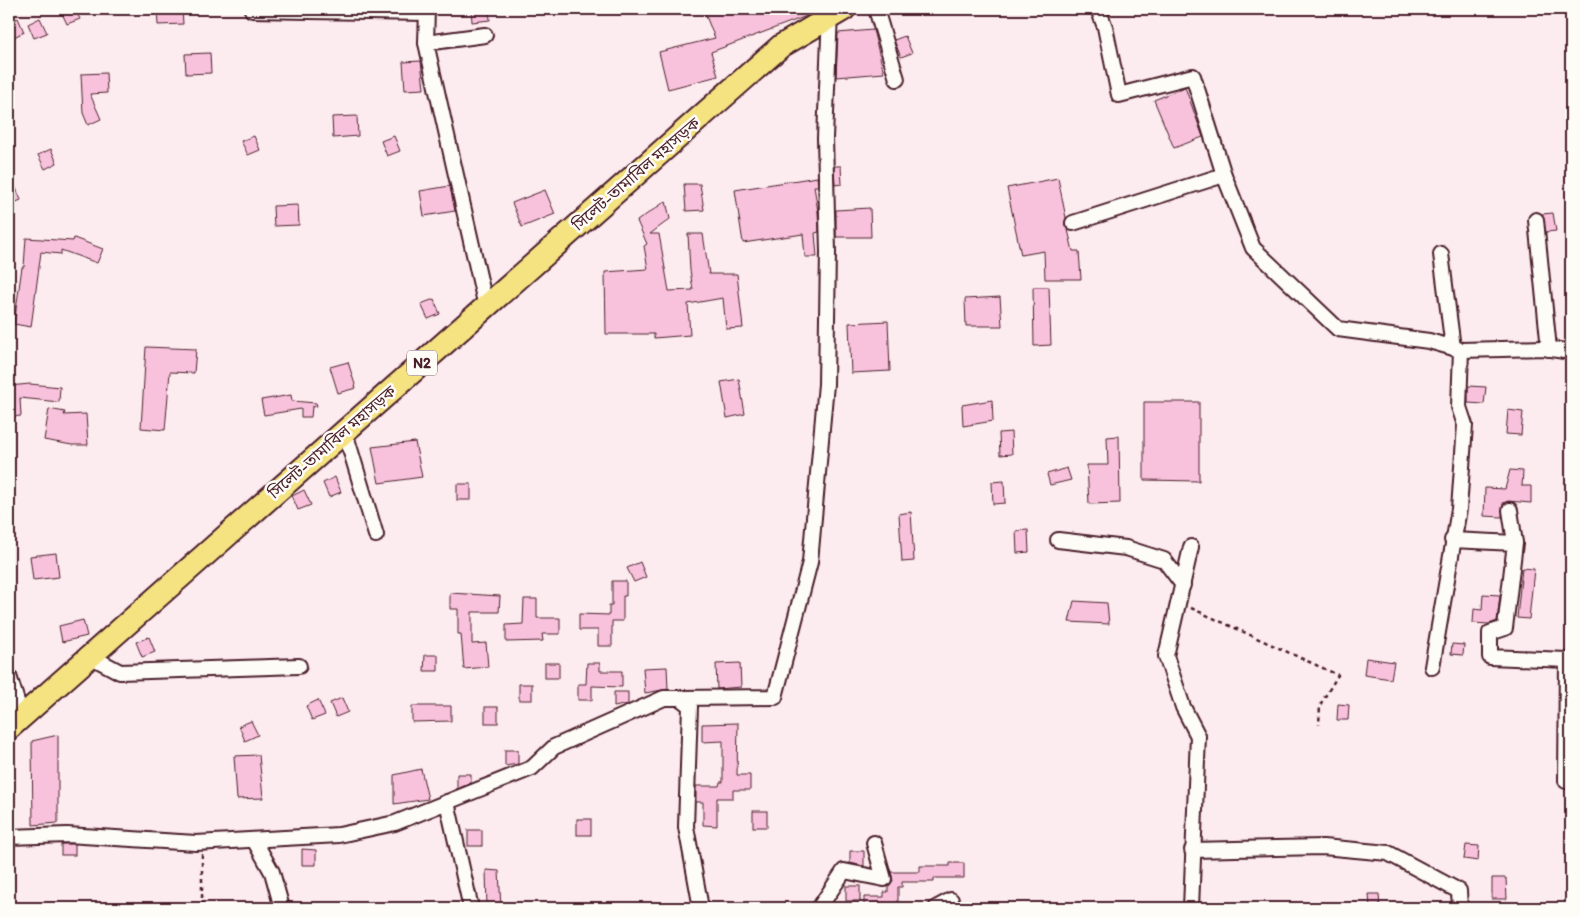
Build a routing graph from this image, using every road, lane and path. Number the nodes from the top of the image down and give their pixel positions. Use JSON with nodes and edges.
{"nodes":[{"id":1,"x":876,"y":9,"type":"edge"},
{"id":2,"x":1098,"y":9,"type":"edge"},
{"id":3,"x":252,"y":10,"type":"dead end"},
{"id":4,"x":427,"y":11,"type":"edge"},
{"id":5,"x":834,"y":11,"type":"edge"},
{"id":6,"x":484,"y":35,"type":"dead end"},
{"id":7,"x":426,"y":43,"type":"junction"},
{"id":8,"x":897,"y":79,"type":"dead end"},
{"id":9,"x":1224,"y":175,"type":"junction"},
{"id":10,"x":1536,"y":220,"type":"dead end"},
{"id":11,"x":1073,"y":223,"type":"dead end"},
{"id":12,"x":1441,"y":254,"type":"dead end"},
{"id":13,"x":486,"y":307,"type":"junction"},
{"id":14,"x":1457,"y":349,"type":"junction"},
{"id":15,"x":1549,"y":349,"type":"junction"},
{"id":16,"x":1571,"y":352,"type":"edge"},
{"id":17,"x":344,"y":432,"type":"junction"},
{"id":18,"x":1510,"y":510,"type":"dead end"},
{"id":19,"x":376,"y":535,"type":"dead end"},
{"id":20,"x":1058,"y":540,"type":"dead end"},
{"id":21,"x":1452,"y":540,"type":"junction"},
{"id":22,"x":1516,"y":543,"type":"junction"},
{"id":23,"x":1191,"y":547,"type":"dead end"},
{"id":24,"x":1184,"y":585,"type":"junction"},
{"id":25,"x":1179,"y":603,"type":"junction"},
{"id":26,"x":90,"y":656,"type":"junction"},
{"id":27,"x":299,"y":666,"type":"dead end"},
{"id":28,"x":1432,"y":667,"type":"dead end"},
{"id":29,"x":9,"y":676,"type":"edge"},
{"id":30,"x":680,"y":698,"type":"junction"},
{"id":31,"x":15,"y":722,"type":"edge"},
{"id":32,"x":1320,"y":724,"type":"dead end"},
{"id":33,"x":1566,"y":781,"type":"dead end"},
{"id":34,"x":448,"y":802,"type":"junction"},
{"id":35,"x":9,"y":837,"type":"edge"},
{"id":36,"x":254,"y":840,"type":"junction"},
{"id":37,"x":202,"y":842,"type":"junction"},
{"id":38,"x":874,"y":843,"type":"dead end"},
{"id":39,"x":1192,"y":850,"type":"junction"},
{"id":40,"x":951,"y":900,"type":"dead end"},
{"id":41,"x":202,"y":908,"type":"edge"},
{"id":42,"x":282,"y":908,"type":"edge"},
{"id":43,"x":471,"y":908,"type":"edge"},
{"id":44,"x":701,"y":908,"type":"edge"},
{"id":45,"x":819,"y":908,"type":"edge"},
{"id":46,"x":936,"y":908,"type":"edge"},
{"id":47,"x":1191,"y":908,"type":"edge"},
{"id":48,"x":1460,"y":908,"type":"edge"}],
"edges":[{"from":1,"to":8,"type":"street"},
{"from":2,"to":9,"type":"street"},
{"from":3,"to":4,"type":"street"},
{"from":4,"to":7,"type":"street"},
{"from":5,"to":13,"type":"highway","name":"সিলেট-তামাবিল মহাসড়ক","number":"N2"},
{"from":5,"to":30,"type":"street"},
{"from":6,"to":7,"type":"street"},
{"from":7,"to":13,"type":"street"},
{"from":9,"to":11,"type":"street"},
{"from":9,"to":14,"type":"street"},
{"from":10,"to":15,"type":"street"},
{"from":12,"to":14,"type":"street"},
{"from":13,"to":17,"type":"highway","name":"সিলেট-তামাবিল মহাসড়ক","number":"N2"},
{"from":14,"to":15,"type":"street"},
{"from":14,"to":21,"type":"street"},
{"from":15,"to":16,"type":"street"},
{"from":17,"to":19,"type":"street"},
{"from":17,"to":26,"type":"highway","name":"সিলেট-তামাবিল মহাসড়ক","number":"N2"},
{"from":18,"to":22,"type":"street"},
{"from":20,"to":24,"type":"street"},
{"from":21,"to":22,"type":"street"},
{"from":21,"to":28,"type":"street"},
{"from":22,"to":33,"type":"street"},
{"from":23,"to":24,"type":"street"},
{"from":24,"to":25,"type":"street"},
{"from":25,"to":32,"type":"path"},
{"from":25,"to":39,"type":"street"},
{"from":26,"to":27,"type":"street"},
{"from":26,"to":31,"type":"highway","name":"সিলেট-তামাবিল মহাসড়ক","number":"N2"},
{"from":29,"to":31,"type":"street"},
{"from":30,"to":34,"type":"street"},
{"from":30,"to":44,"type":"street"},
{"from":34,"to":36,"type":"street"},
{"from":34,"to":43,"type":"street"},
{"from":35,"to":37,"type":"street"},
{"from":36,"to":37,"type":"street"},
{"from":36,"to":42,"type":"street"},
{"from":37,"to":41,"type":"path"},
{"from":38,"to":45,"type":"street"},
{"from":39,"to":47,"type":"street"},
{"from":39,"to":48,"type":"street"},
{"from":40,"to":46,"type":"street"}]}
